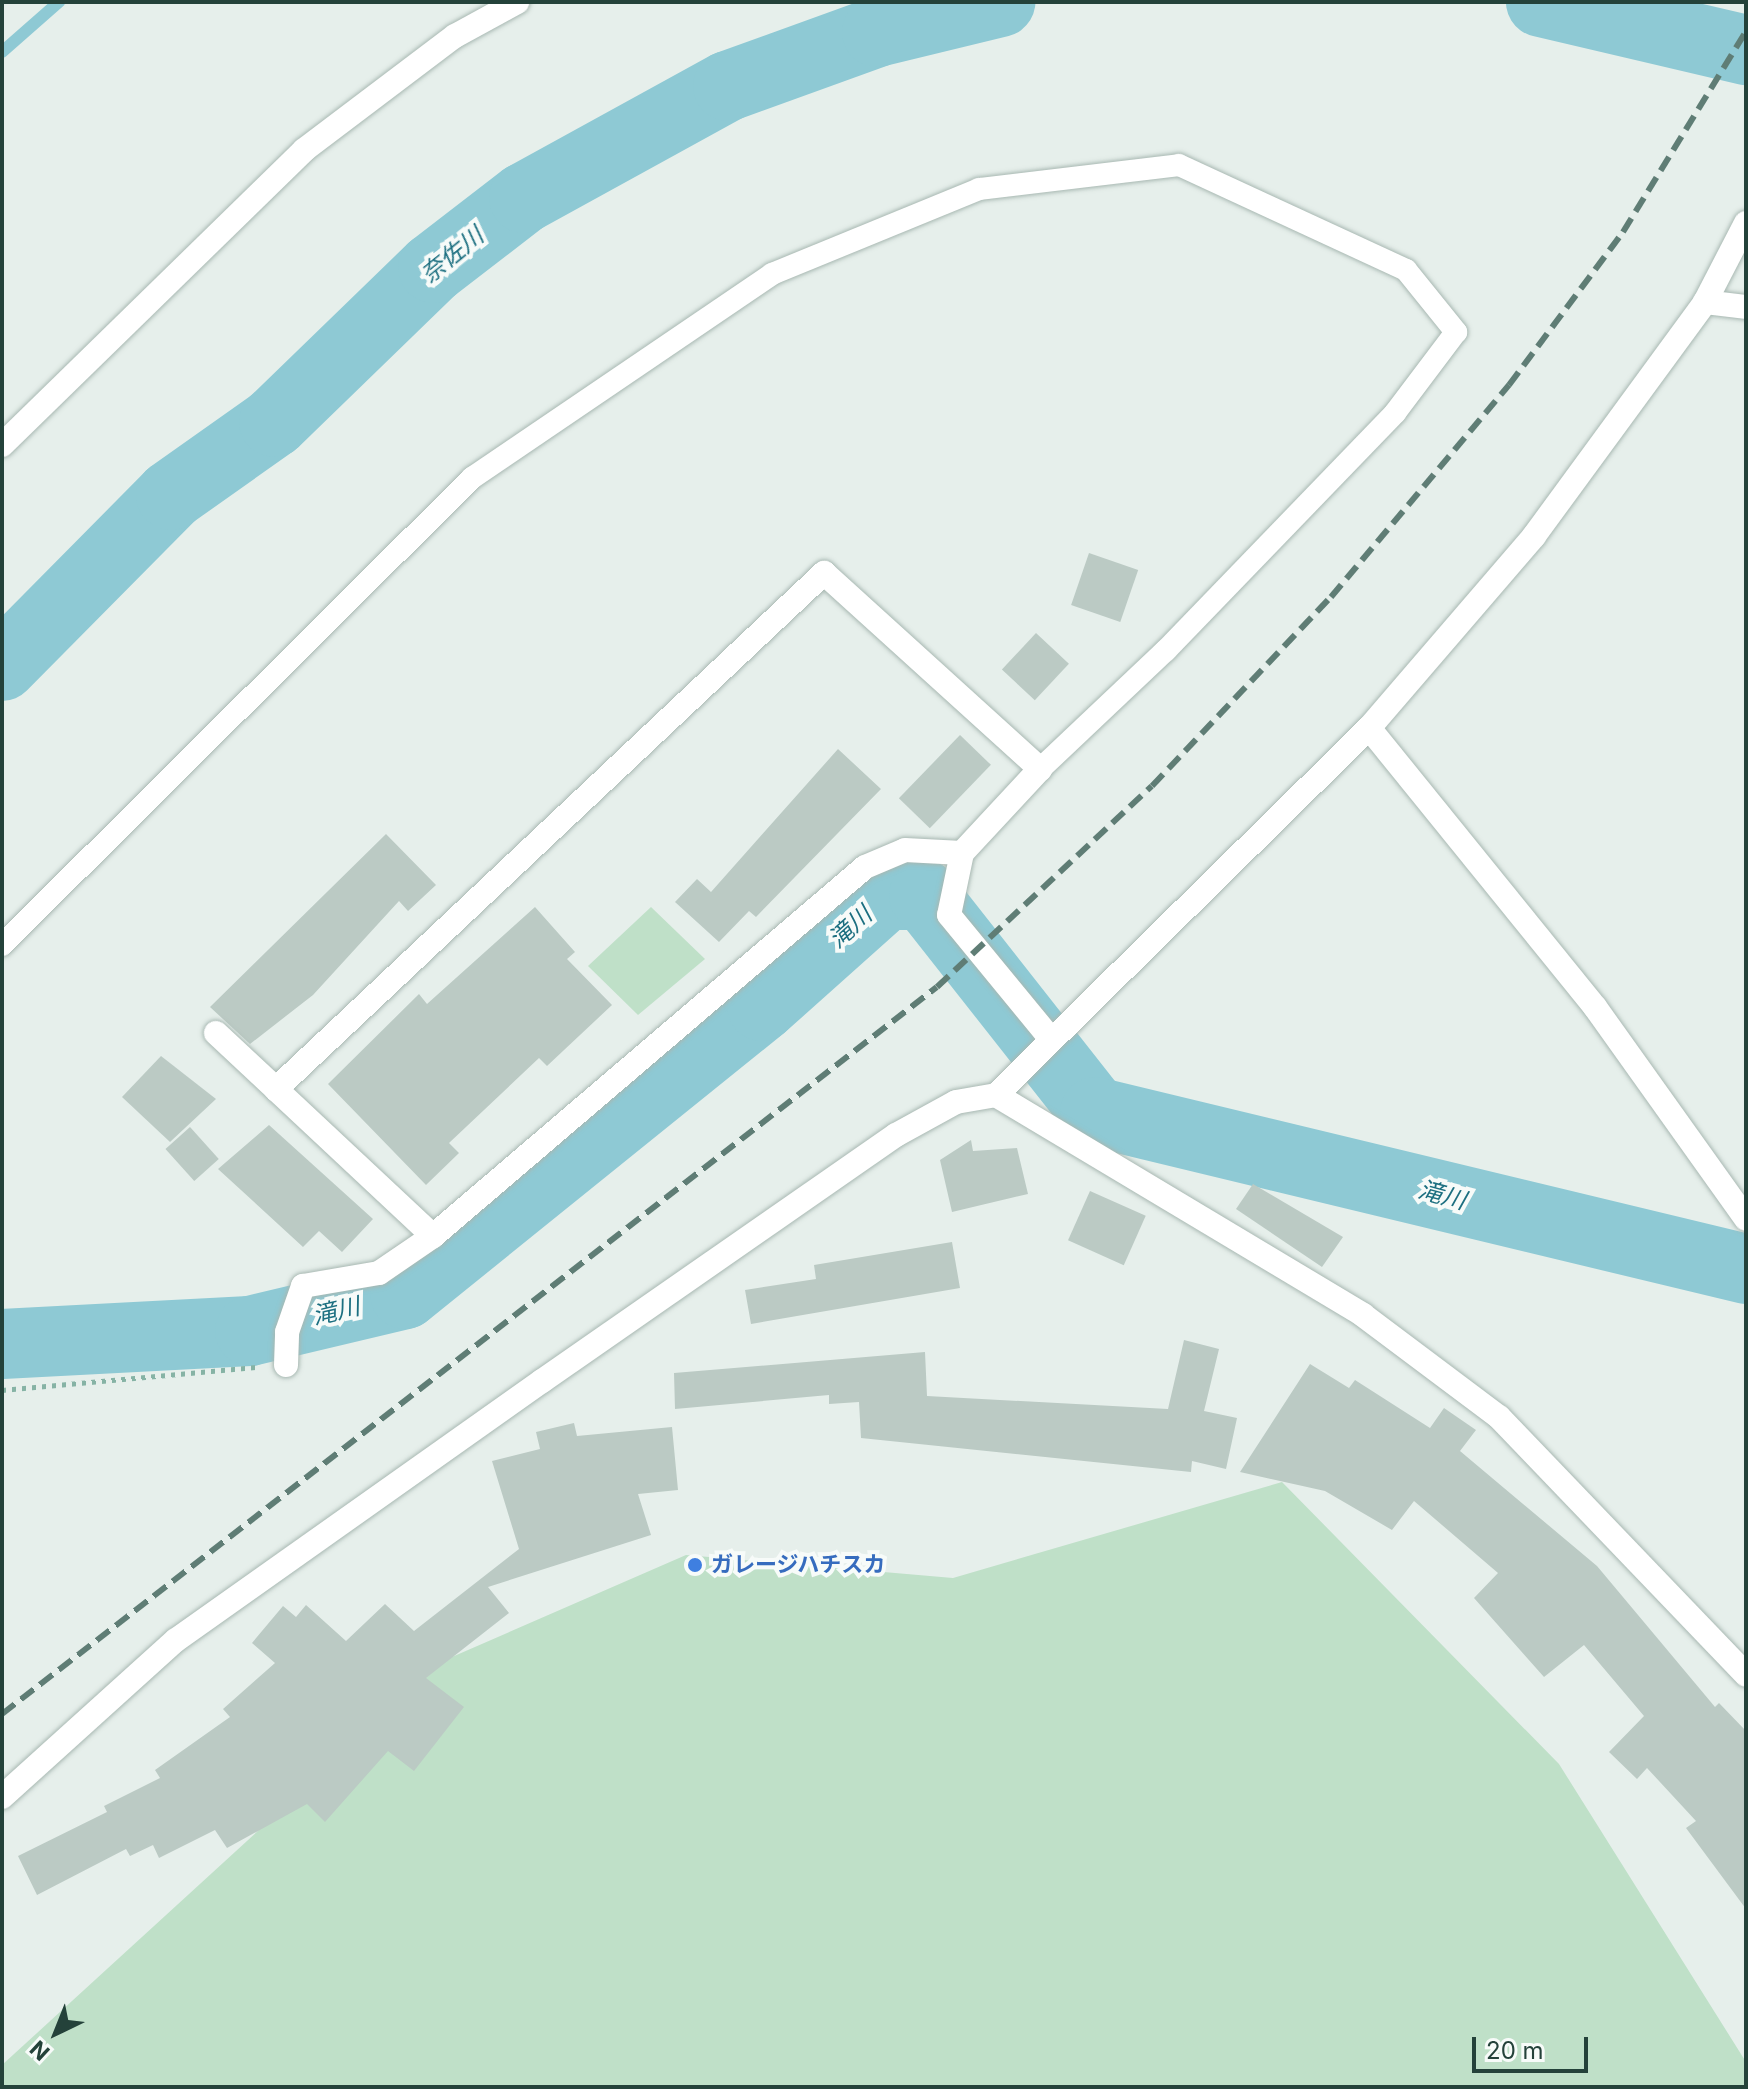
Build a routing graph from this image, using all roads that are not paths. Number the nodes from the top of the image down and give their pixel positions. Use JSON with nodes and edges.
{"nodes":[{"id":1,"x":517,"y":2,"type":"edge"},
{"id":2,"x":1746,"y":223,"type":"edge"},
{"id":3,"x":1705,"y":302,"type":"junction"},
{"id":4,"x":1746,"y":307,"type":"edge"},
{"id":5,"x":2,"y":445,"type":"edge"},
{"id":6,"x":1369,"y":728,"type":"junction"},
{"id":7,"x":1040,"y":769,"type":"junction"},
{"id":8,"x":962,"y":853,"type":"junction"},
{"id":9,"x":2,"y":945,"type":"edge"},
{"id":10,"x":216,"y":1033,"type":"dead end"},
{"id":11,"x":1051,"y":1039,"type":"junction"},
{"id":12,"x":276,"y":1089,"type":"junction"},
{"id":13,"x":996,"y":1095,"type":"junction"},
{"id":14,"x":1746,"y":1219,"type":"edge"},
{"id":15,"x":433,"y":1236,"type":"junction"},
{"id":16,"x":286,"y":1365,"type":"road end"},
{"id":17,"x":1746,"y":1675,"type":"edge"},
{"id":18,"x":2,"y":1797,"type":"edge"}],
"edges":[{"from":1,"to":5,"type":"street"},
{"from":2,"to":3,"type":"street"},
{"from":3,"to":4,"type":"street"},
{"from":3,"to":6,"type":"street"},
{"from":6,"to":11,"type":"street"},
{"from":6,"to":14,"type":"street"},
{"from":7,"to":8,"type":"street"},
{"from":7,"to":9,"type":"lane"},
{"from":7,"to":12,"type":"street"},
{"from":8,"to":11,"type":"street"},
{"from":8,"to":15,"type":"street"},
{"from":10,"to":12,"type":"street"},
{"from":11,"to":13,"type":"street"},
{"from":12,"to":15,"type":"street"},
{"from":13,"to":17,"type":"street"},
{"from":13,"to":18,"type":"street"},
{"from":15,"to":16,"type":"street"}]}
